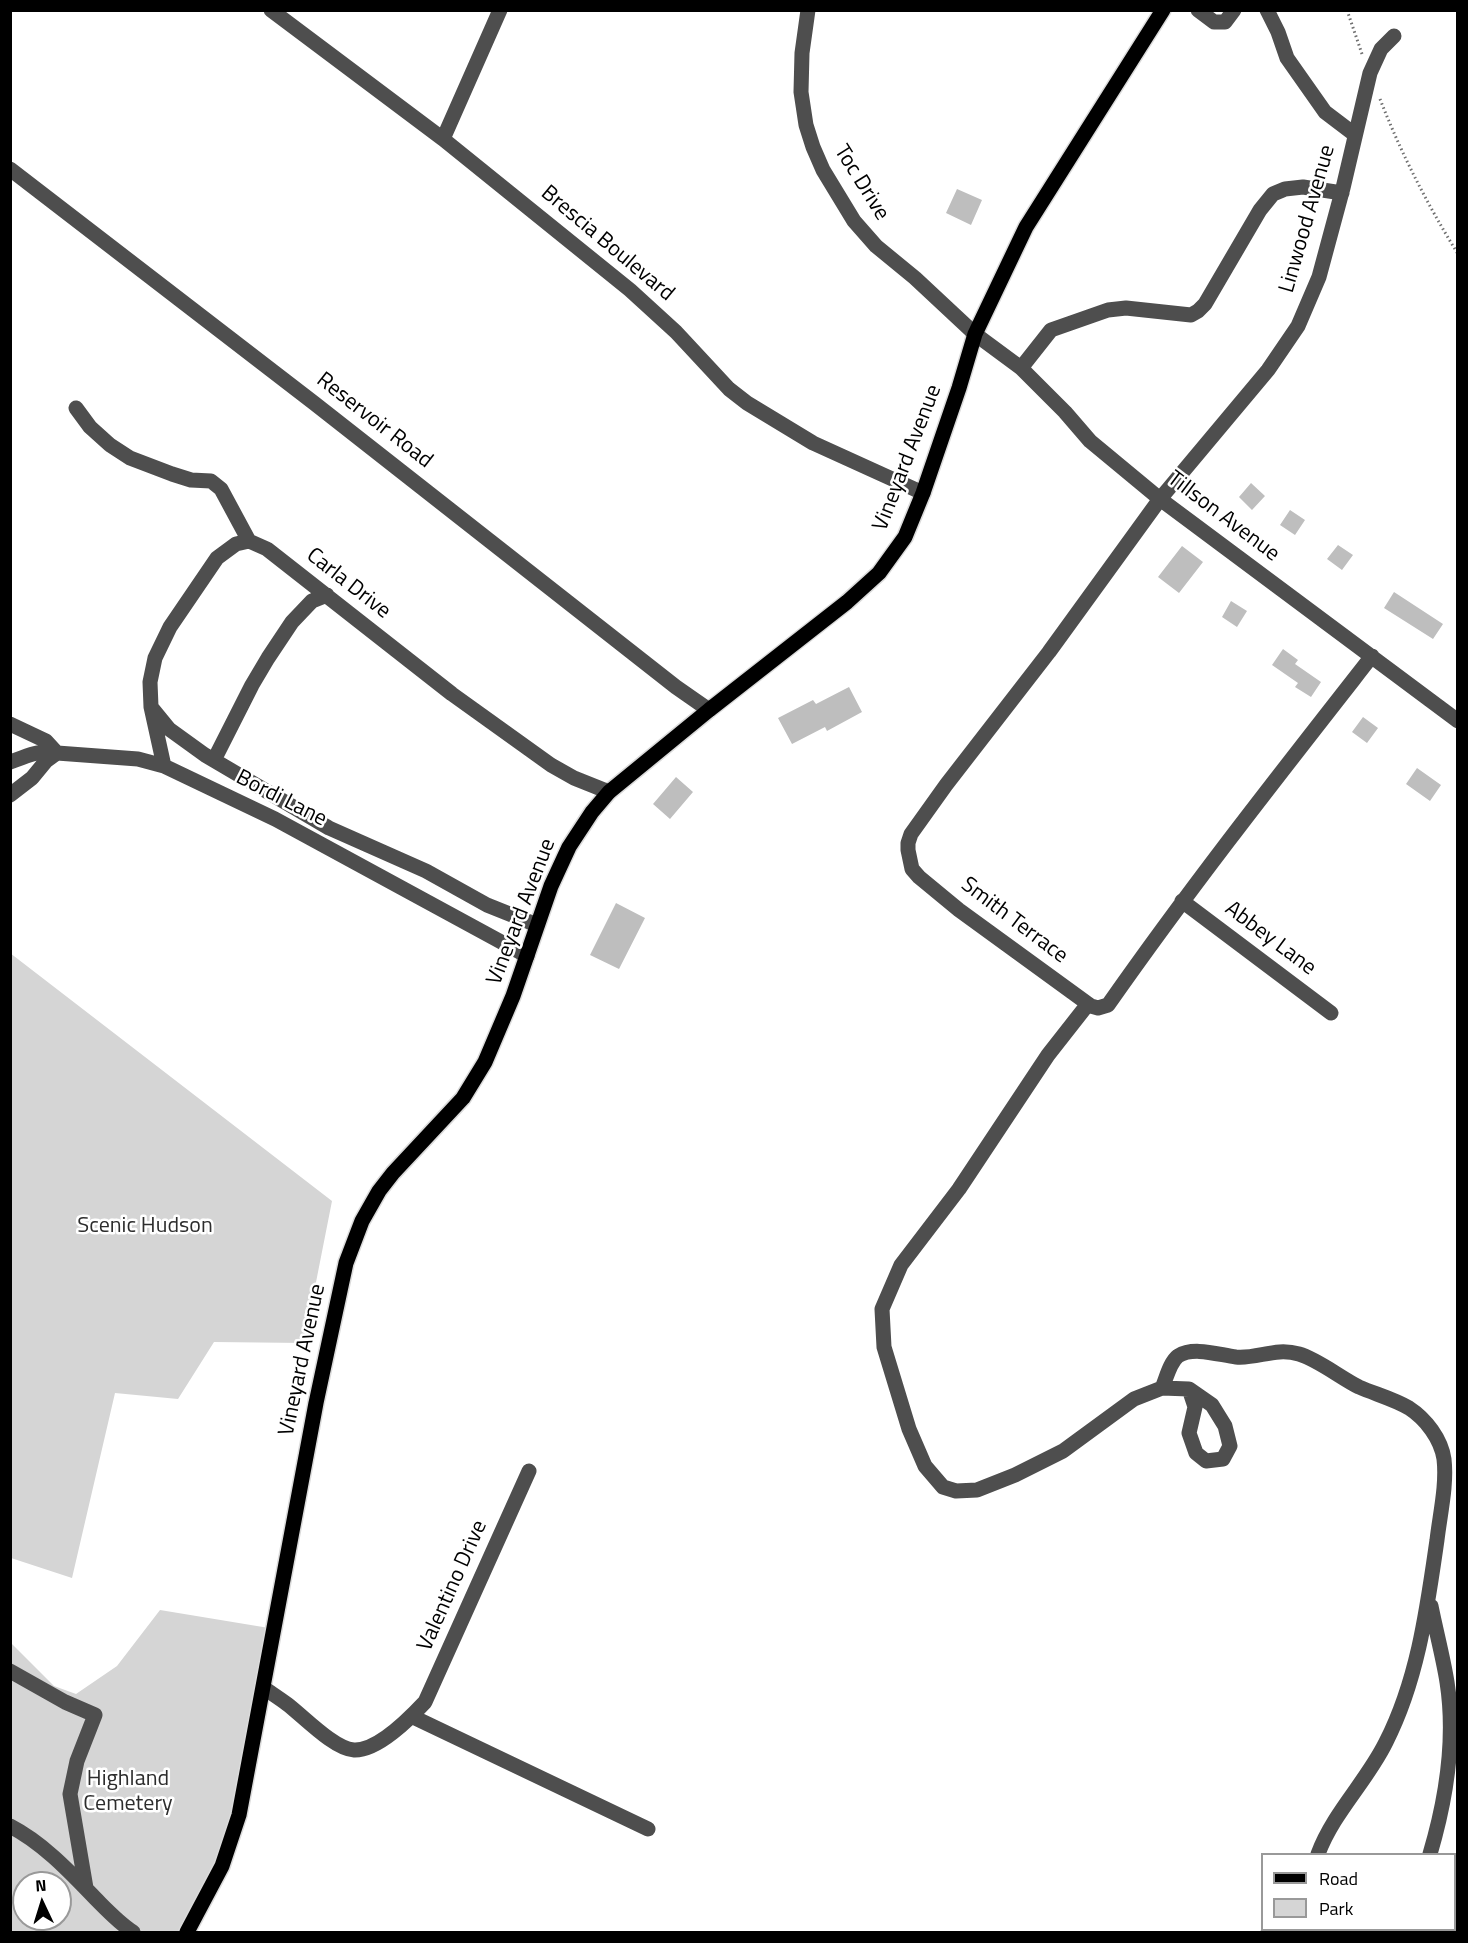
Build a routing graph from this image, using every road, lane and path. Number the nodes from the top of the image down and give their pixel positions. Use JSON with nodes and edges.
{"nodes":[{"id":1,"x":271,"y":10,"type":"edge"},
{"id":2,"x":500,"y":10,"type":"edge"},
{"id":3,"x":808,"y":10,"type":"edge"},
{"id":4,"x":1163,"y":10,"type":"edge"},
{"id":5,"x":1198,"y":10,"type":"edge"},
{"id":6,"x":1234,"y":10,"type":"edge"},
{"id":7,"x":1267,"y":10,"type":"edge"},
{"id":8,"x":1347,"y":10,"type":"edge"},
{"id":9,"x":1394,"y":36,"type":"dead end"},
{"id":10,"x":1370,"y":73,"type":"junction"},
{"id":11,"x":1354,"y":135,"type":"junction"},
{"id":12,"x":443,"y":139,"type":"junction"},
{"id":13,"x":10,"y":169,"type":"edge"},
{"id":14,"x":1342,"y":194,"type":"junction"},
{"id":15,"x":1458,"y":254,"type":"edge"},
{"id":16,"x":975,"y":334,"type":"junction"},
{"id":17,"x":1021,"y":368,"type":"junction"},
{"id":18,"x":76,"y":408,"type":"dead end"},
{"id":19,"x":923,"y":493,"type":"junction"},
{"id":20,"x":1160,"y":499,"type":"junction"},
{"id":21,"x":249,"y":541,"type":"junction"},
{"id":22,"x":327,"y":595,"type":"junction"},
{"id":23,"x":1372,"y":656,"type":"junction"},
{"id":24,"x":151,"y":707,"type":"junction"},
{"id":25,"x":708,"y":710,"type":"junction"},
{"id":26,"x":1458,"y":721,"type":"edge"},
{"id":27,"x":10,"y":724,"type":"edge"},
{"id":28,"x":57,"y":753,"type":"junction"},
{"id":29,"x":214,"y":760,"type":"junction"},
{"id":30,"x":10,"y":762,"type":"edge"},
{"id":31,"x":164,"y":766,"type":"junction"},
{"id":32,"x":609,"y":792,"type":"junction"},
{"id":33,"x":10,"y":795,"type":"edge"},
{"id":34,"x":1182,"y":901,"type":"junction"},
{"id":35,"x":537,"y":925,"type":"junction"},
{"id":36,"x":527,"y":957,"type":"junction"},
{"id":37,"x":1088,"y":1004,"type":"junction"},
{"id":38,"x":1331,"y":1013,"type":"dead end"},
{"id":39,"x":1162,"y":1388,"type":"junction"},
{"id":40,"x":1189,"y":1389,"type":"dead end"},
{"id":41,"x":529,"y":1471,"type":"dead end"},
{"id":42,"x":1430,"y":1597,"type":"junction"},
{"id":43,"x":10,"y":1671,"type":"edge"},
{"id":44,"x":264,"y":1688,"type":"junction"},
{"id":45,"x":411,"y":1716,"type":"junction"},
{"id":46,"x":10,"y":1826,"type":"edge"},
{"id":47,"x":648,"y":1829,"type":"dead end"},
{"id":48,"x":1318,"y":1853,"type":"edge"},
{"id":49,"x":1430,"y":1853,"type":"edge"},
{"id":50,"x":86,"y":1888,"type":"junction"},
{"id":51,"x":133,"y":1932,"type":"edge"},
{"id":52,"x":187,"y":1932,"type":"edge"}],
"edges":[{"from":1,"to":12,"type":"street","name":"Brescia Boulevard"},
{"from":2,"to":12,"type":"street"},
{"from":3,"to":16,"type":"street","name":"Toc Drive"},
{"from":4,"to":16,"type":"main road","name":"Vineyard Avenue"},
{"from":5,"to":6,"type":"street"},
{"from":7,"to":11,"type":"street"},
{"from":8,"to":10,"type":"path"},
{"from":9,"to":10,"type":"street","name":"Linwood Avenue"},
{"from":10,"to":11,"type":"street","name":"Linwood Avenue"},
{"from":10,"to":15,"type":"path"},
{"from":11,"to":14,"type":"street","name":"Linwood Avenue"},
{"from":12,"to":19,"type":"street","name":"Brescia Boulevard"},
{"from":13,"to":25,"type":"street","name":"Reservoir Road"},
{"from":14,"to":17,"type":"street"},
{"from":14,"to":20,"type":"street","name":"Linwood Avenue"},
{"from":16,"to":17,"type":"street","name":"Tillson Avenue"},
{"from":16,"to":19,"type":"main road","name":"Vineyard Avenue"},
{"from":17,"to":20,"type":"street","name":"Tillson Avenue"},
{"from":18,"to":21,"type":"street"},
{"from":19,"to":25,"type":"main road","name":"Vineyard Avenue"},
{"from":20,"to":23,"type":"street","name":"Tillson Avenue"},
{"from":20,"to":37,"type":"street","name":"Smith Terrace"},
{"from":21,"to":22,"type":"street","name":"Carla Drive"},
{"from":21,"to":24,"type":"street"},
{"from":22,"to":29,"type":"street"},
{"from":22,"to":32,"type":"street","name":"Carla Drive"},
{"from":23,"to":26,"type":"street","name":"Tillson Avenue"},
{"from":23,"to":34,"type":"street"},
{"from":24,"to":29,"type":"street"},
{"from":24,"to":31,"type":"street"},
{"from":25,"to":32,"type":"main road","name":"Vineyard Avenue"},
{"from":27,"to":28,"type":"street"},
{"from":28,"to":30,"type":"street","name":"Bordi Lane"},
{"from":28,"to":31,"type":"street","name":"Bordi Lane"},
{"from":28,"to":33,"type":"street"},
{"from":29,"to":35,"type":"street"},
{"from":31,"to":36,"type":"street","name":"Bordi Lane"},
{"from":32,"to":35,"type":"main road","name":"Vineyard Avenue"},
{"from":34,"to":37,"type":"street"},
{"from":34,"to":38,"type":"street","name":"Abbey Lane"},
{"from":35,"to":36,"type":"main road","name":"Vineyard Avenue"},
{"from":36,"to":44,"type":"main road","name":"Vineyard Avenue"},
{"from":37,"to":39,"type":"street"},
{"from":39,"to":40,"type":"street"},
{"from":39,"to":42,"type":"street"},
{"from":41,"to":45,"type":"street","name":"Valentino Drive"},
{"from":42,"to":48,"type":"street"},
{"from":42,"to":49,"type":"street"},
{"from":43,"to":50,"type":"street"},
{"from":44,"to":45,"type":"street","name":"Valentino Drive"},
{"from":44,"to":52,"type":"main road","name":"Vineyard Avenue"},
{"from":45,"to":47,"type":"street"},
{"from":46,"to":50,"type":"street"},
{"from":50,"to":51,"type":"street"}]}
